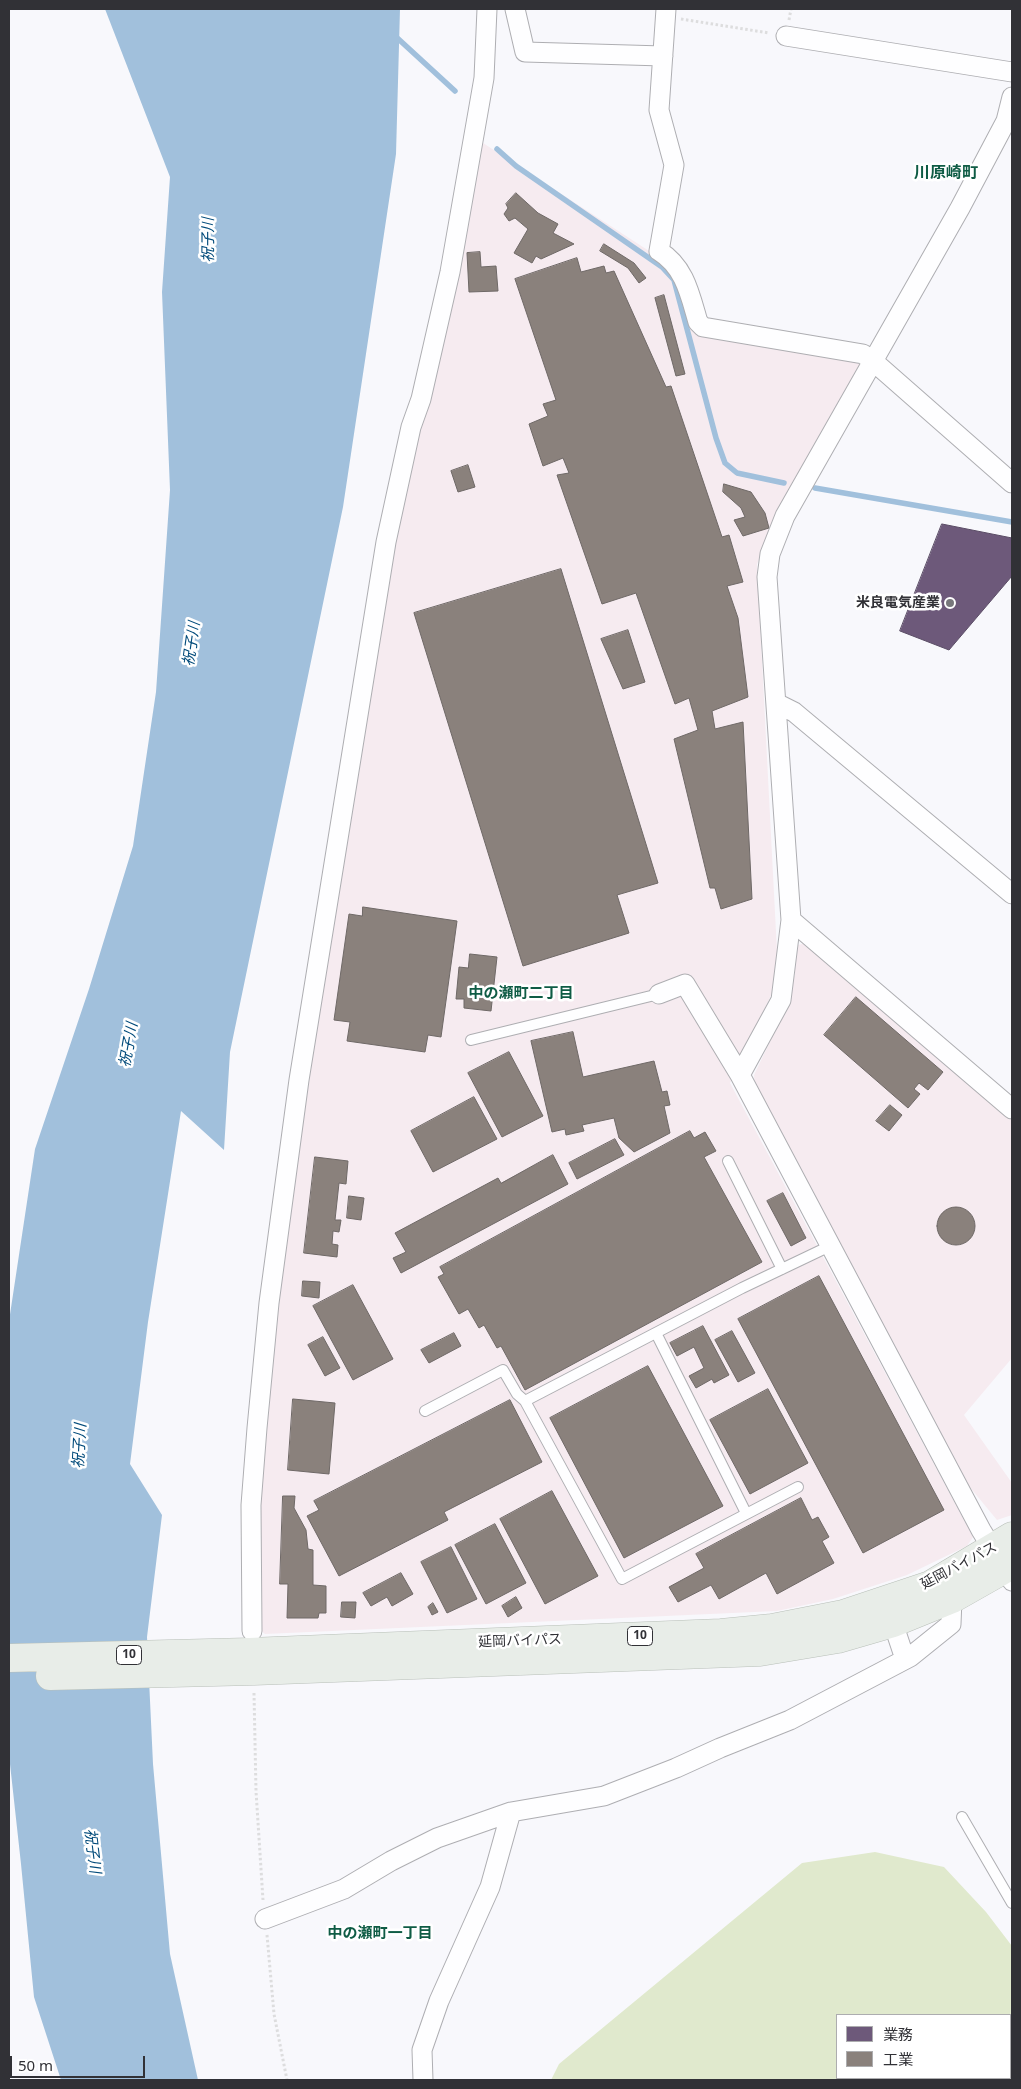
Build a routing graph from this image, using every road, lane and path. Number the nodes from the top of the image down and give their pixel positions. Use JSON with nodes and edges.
{"nodes":[{"id":1,"x":487,"y":9,"type":"edge"},
{"id":2,"x":515,"y":9,"type":"edge"},
{"id":3,"x":666,"y":12,"type":"edge"},
{"id":4,"x":786,"y":36,"type":"joint"},
{"id":5,"x":663,"y":56,"type":"junction"},
{"id":6,"x":1012,"y":72,"type":"edge"},
{"id":7,"x":1012,"y":97,"type":"edge"},
{"id":8,"x":873,"y":361,"type":"junction"},
{"id":9,"x":1012,"y":483,"type":"edge"},
{"id":10,"x":776,"y":703,"type":"junction"},
{"id":11,"x":1012,"y":894,"type":"edge"},
{"id":12,"x":791,"y":920,"type":"junction"},
{"id":13,"x":659,"y":994,"type":"joint"},
{"id":14,"x":471,"y":1040,"type":"dead end"},
{"id":15,"x":740,"y":1075,"type":"junction"},
{"id":16,"x":1012,"y":1108,"type":"edge"},
{"id":17,"x":728,"y":1161,"type":"dead end"},
{"id":18,"x":830,"y":1246,"type":"junction"},
{"id":19,"x":782,"y":1270,"type":"junction"},
{"id":20,"x":656,"y":1333,"type":"junction"},
{"id":21,"x":525,"y":1400,"type":"junction"},
{"id":22,"x":425,"y":1411,"type":"dead end"},
{"id":23,"x":798,"y":1487,"type":"dead end"},
{"id":24,"x":746,"y":1514,"type":"junction"},
{"id":25,"x":1007,"y":1560,"type":"edge"},
{"id":26,"x":952,"y":1599,"type":"junction"},
{"id":27,"x":893,"y":1623,"type":"junction"},
{"id":28,"x":251,"y":1656,"type":"junction"},
{"id":29,"x":9,"y":1658,"type":"edge"},
{"id":30,"x":905,"y":1659,"type":"junction"},
{"id":31,"x":9,"y":1678,"type":"edge"},
{"id":32,"x":511,"y":1812,"type":"junction"},
{"id":33,"x":962,"y":1818,"type":"dead end"},
{"id":34,"x":1012,"y":1903,"type":"edge"},
{"id":35,"x":265,"y":1918,"type":"junction"},
{"id":36,"x":287,"y":2080,"type":"edge"},
{"id":37,"x":424,"y":2080,"type":"edge"}],
"edges":[{"from":1,"to":28,"type":"street"},
{"from":2,"to":5,"type":"street"},
{"from":3,"to":4,"type":"path"},
{"from":3,"to":5,"type":"street"},
{"from":4,"to":6,"type":"street"},
{"from":5,"to":8,"type":"street"},
{"from":7,"to":8,"type":"street"},
{"from":8,"to":9,"type":"street"},
{"from":8,"to":10,"type":"street"},
{"from":10,"to":11,"type":"street"},
{"from":10,"to":12,"type":"street"},
{"from":12,"to":15,"type":"street"},
{"from":12,"to":16,"type":"street"},
{"from":13,"to":14,"type":"lane"},
{"from":13,"to":15,"type":"street"},
{"from":15,"to":18,"type":"street"},
{"from":17,"to":19,"type":"lane"},
{"from":18,"to":19,"type":"lane"},
{"from":18,"to":25,"type":"street"},
{"from":19,"to":20,"type":"lane"},
{"from":20,"to":21,"type":"lane"},
{"from":20,"to":24,"type":"lane"},
{"from":21,"to":22,"type":"lane"},
{"from":21,"to":24,"type":"lane"},
{"from":23,"to":24,"type":"lane"},
{"from":25,"to":26,"type":"highway","name":"延岡バイパス","number":"10"},
{"from":25,"to":28,"type":"highway","name":"延岡バイパス","number":"10"},
{"from":26,"to":27,"type":"highway","name":"延岡バイパス","number":"10"},
{"from":26,"to":30,"type":"street"},
{"from":27,"to":28,"type":"highway","name":"延岡バイパス","number":"10"},
{"from":27,"to":30,"type":"street"},
{"from":28,"to":29,"type":"highway","name":"延岡バイパス","number":"10"},
{"from":28,"to":31,"type":"highway","name":"延岡バイパス","number":"10"},
{"from":28,"to":35,"type":"path"},
{"from":30,"to":32,"type":"street"},
{"from":32,"to":35,"type":"street"},
{"from":32,"to":37,"type":"street"},
{"from":33,"to":34,"type":"lane"},
{"from":35,"to":36,"type":"path"}]}
